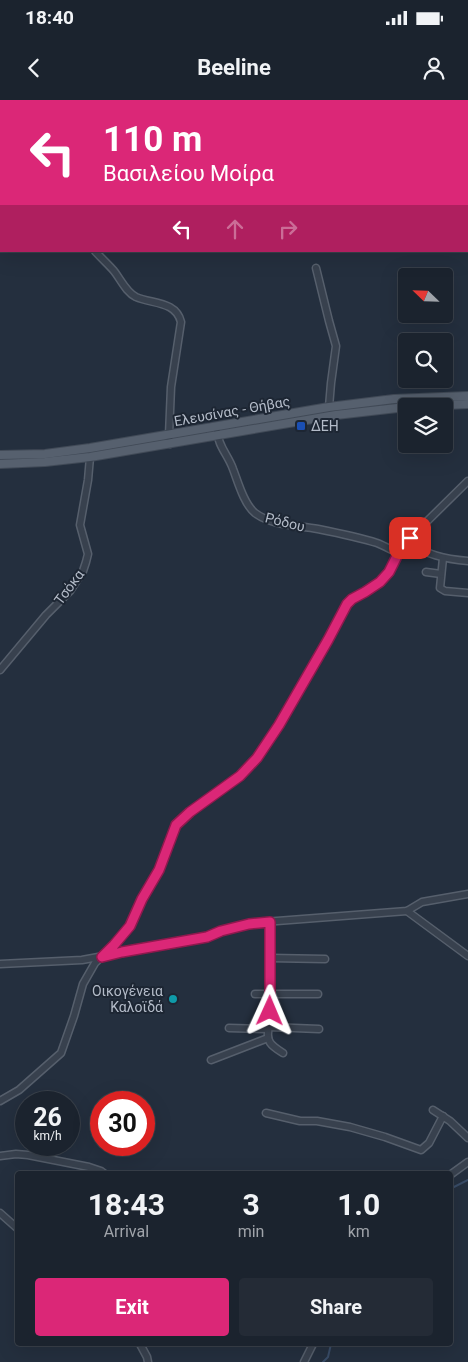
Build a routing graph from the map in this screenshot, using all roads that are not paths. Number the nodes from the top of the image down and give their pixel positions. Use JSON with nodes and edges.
{"nodes":[{"id":1,"x":96,"y":252,"type":"edge"},
{"id":2,"x":316,"y":268,"type":"dead end"},
{"id":3,"x":468,"y":396,"type":"edge"},
{"id":4,"x":468,"y":404,"type":"edge"},
{"id":5,"x":453,"y":405,"type":"edge"},
{"id":6,"x":329,"y":407,"type":"junction"},
{"id":7,"x":398,"y":408,"type":"edge"},
{"id":8,"x":217,"y":431,"type":"junction"},
{"id":9,"x":168,"y":435,"type":"junction"},
{"id":10,"x":170,"y":444,"type":"junction"},
{"id":11,"x":0,"y":455,"type":"edge"},
{"id":12,"x":90,"y":457,"type":"junction"},
{"id":13,"x":0,"y":464,"type":"edge"},
{"id":14,"x":468,"y":482,"type":"edge"},
{"id":15,"x":407,"y":541,"type":"junction"},
{"id":16,"x":398,"y":553,"type":"junction"},
{"id":17,"x":443,"y":558,"type":"junction"},
{"id":18,"x":468,"y":561,"type":"edge"},
{"id":19,"x":426,"y":572,"type":"dead end"},
{"id":20,"x":441,"y":574,"type":"junction"},
{"id":21,"x":468,"y":593,"type":"edge"},
{"id":22,"x":0,"y":670,"type":"edge"},
{"id":23,"x":468,"y":894,"type":"edge"},
{"id":24,"x":407,"y":911,"type":"junction"},
{"id":25,"x":270,"y":922,"type":"junction"},
{"id":26,"x":468,"y":956,"type":"edge"},
{"id":27,"x":102,"y":957,"type":"junction"},
{"id":28,"x":270,"y":958,"type":"junction"},
{"id":29,"x":325,"y":959,"type":"dead end"},
{"id":30,"x":0,"y":964,"type":"edge"},
{"id":31,"x":255,"y":994,"type":"dead end"},
{"id":32,"x":270,"y":994,"type":"junction"},
{"id":33,"x":318,"y":994,"type":"dead end"},
{"id":34,"x":229,"y":1028,"type":"dead end"},
{"id":35,"x":269,"y":1028,"type":"junction"},
{"id":36,"x":319,"y":1029,"type":"dead end"},
{"id":37,"x":268,"y":1038,"type":"junction"},
{"id":38,"x":283,"y":1053,"type":"dead end"},
{"id":39,"x":211,"y":1060,"type":"dead end"},
{"id":40,"x":0,"y":1101,"type":"edge"},
{"id":41,"x":434,"y":1110,"type":"dead end"},
{"id":42,"x":266,"y":1113,"type":"dead end"},
{"id":43,"x":443,"y":1116,"type":"junction"},
{"id":44,"x":468,"y":1138,"type":"edge"},
{"id":45,"x":0,"y":1156,"type":"edge"},
{"id":46,"x":468,"y":1162,"type":"edge"},
{"id":47,"x":101,"y":1171,"type":"edge"},
{"id":48,"x":453,"y":1173,"type":"edge"},
{"id":49,"x":0,"y":1213,"type":"edge"},
{"id":50,"x":15,"y":1226,"type":"edge"},
{"id":51,"x":141,"y":1346,"type":"edge"},
{"id":52,"x":312,"y":1346,"type":"edge"},
{"id":53,"x":148,"y":1362,"type":"edge"},
{"id":54,"x":304,"y":1362,"type":"edge"}],
"edges":[{"from":1,"to":9,"type":"street"},
{"from":2,"to":6,"type":"street"},
{"from":3,"to":6,"type":"main road","name":"Ελευσίνας - Θήβας"},
{"from":4,"to":5,"type":"main road"},
{"from":6,"to":8,"type":"main road","name":"Ελευσίνας - Θήβας"},
{"from":7,"to":8,"type":"main road","name":"Ελευσίνας - Θήβας"},
{"from":8,"to":9,"type":"main road","name":"Ελευσίνας - Θήβας"},
{"from":8,"to":10,"type":"main road","name":"Ελευσίνας - Θήβας"},
{"from":8,"to":16,"type":"street","name":"Ρόδου"},
{"from":9,"to":10,"type":"street"},
{"from":9,"to":11,"type":"main road","name":"Ελευσίνας - Θήβας"},
{"from":10,"to":12,"type":"main road","name":"Ελευσίνας - Θήβας"},
{"from":12,"to":13,"type":"main road","name":"Ελευσίνας - Θήβας"},
{"from":12,"to":22,"type":"street","name":"Τσόκα"},
{"from":14,"to":15,"type":"street"},
{"from":15,"to":16,"type":"street"},
{"from":15,"to":17,"type":"street"},
{"from":16,"to":27,"type":"street"},
{"from":17,"to":18,"type":"street"},
{"from":17,"to":20,"type":"street"},
{"from":19,"to":20,"type":"street"},
{"from":20,"to":21,"type":"street"},
{"from":23,"to":24,"type":"street"},
{"from":24,"to":25,"type":"street"},
{"from":24,"to":26,"type":"street"},
{"from":25,"to":27,"type":"street"},
{"from":25,"to":28,"type":"street"},
{"from":27,"to":30,"type":"street"},
{"from":27,"to":40,"type":"street"},
{"from":28,"to":29,"type":"street"},
{"from":28,"to":32,"type":"street"},
{"from":31,"to":32,"type":"street"},
{"from":32,"to":33,"type":"street"},
{"from":32,"to":35,"type":"street"},
{"from":34,"to":35,"type":"street"},
{"from":35,"to":36,"type":"street"},
{"from":35,"to":37,"type":"street"},
{"from":37,"to":38,"type":"street"},
{"from":37,"to":39,"type":"street"},
{"from":41,"to":43,"type":"street"},
{"from":42,"to":43,"type":"street"},
{"from":43,"to":44,"type":"street"},
{"from":45,"to":47,"type":"street"},
{"from":46,"to":48,"type":"street"},
{"from":49,"to":50,"type":"street"},
{"from":51,"to":53,"type":"street"},
{"from":52,"to":54,"type":"street"}]}
